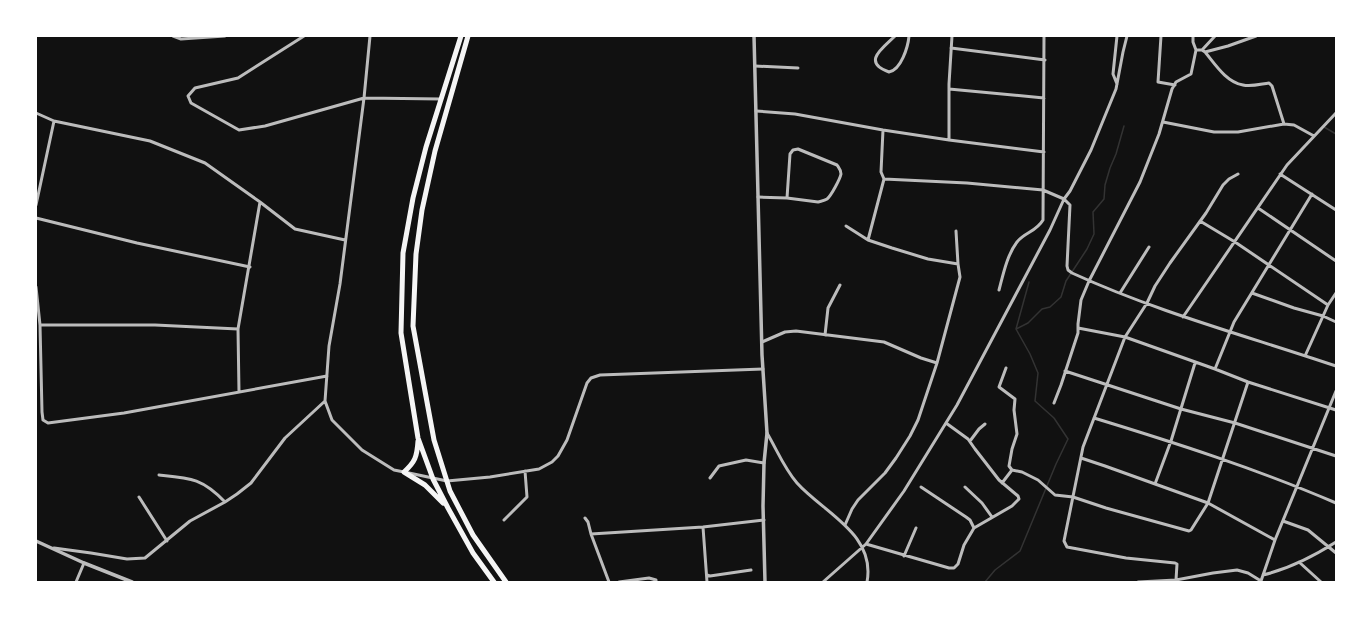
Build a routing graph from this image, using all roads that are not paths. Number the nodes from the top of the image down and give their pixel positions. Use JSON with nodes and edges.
{"nodes":[{"id":1,"x":173,"y":36,"type":"edge"},
{"id":2,"x":225,"y":36,"type":"edge"},
{"id":3,"x":304,"y":36,"type":"edge"},
{"id":4,"x":370,"y":36,"type":"edge"},
{"id":5,"x":461,"y":36,"type":"edge"},
{"id":6,"x":468,"y":36,"type":"edge"},
{"id":7,"x":754,"y":36,"type":"edge"},
{"id":8,"x":895,"y":36,"type":"edge"},
{"id":9,"x":910,"y":36,"type":"edge"},
{"id":10,"x":952,"y":36,"type":"edge"},
{"id":11,"x":1044,"y":36,"type":"edge"},
{"id":12,"x":1117,"y":36,"type":"edge"},
{"id":13,"x":1127,"y":36,"type":"edge"},
{"id":14,"x":1161,"y":36,"type":"edge"},
{"id":15,"x":1194,"y":36,"type":"edge"},
{"id":16,"x":1215,"y":36,"type":"edge"},
{"id":17,"x":1256,"y":36,"type":"edge"},
{"id":18,"x":951,"y":48,"type":"junction"},
{"id":19,"x":1196,"y":50,"type":"junction"},
{"id":20,"x":1204,"y":51,"type":"junction"},
{"id":21,"x":1045,"y":60,"type":"junction"},
{"id":22,"x":755,"y":66,"type":"junction"},
{"id":23,"x":798,"y":68,"type":"dead end"},
{"id":24,"x":1117,"y":84,"type":"junction"},
{"id":25,"x":1175,"y":85,"type":"junction"},
{"id":26,"x":949,"y":89,"type":"junction"},
{"id":27,"x":364,"y":98,"type":"junction"},
{"id":28,"x":1044,"y":98,"type":"junction"},
{"id":29,"x":441,"y":99,"type":"junction"},
{"id":30,"x":756,"y":111,"type":"junction"},
{"id":31,"x":36,"y":113,"type":"edge"},
{"id":32,"x":1336,"y":113,"type":"edge"},
{"id":33,"x":54,"y":121,"type":"junction"},
{"id":34,"x":1163,"y":122,"type":"junction"},
{"id":35,"x":1284,"y":124,"type":"junction"},
{"id":36,"x":883,"y":130,"type":"junction"},
{"id":37,"x":1314,"y":136,"type":"junction"},
{"id":38,"x":949,"y":140,"type":"junction"},
{"id":39,"x":1044,"y":152,"type":"junction"},
{"id":40,"x":1238,"y":174,"type":"dead end"},
{"id":41,"x":1280,"y":174,"type":"junction"},
{"id":42,"x":884,"y":179,"type":"junction"},
{"id":43,"x":1043,"y":190,"type":"junction"},
{"id":44,"x":1312,"y":194,"type":"junction"},
{"id":45,"x":758,"y":197,"type":"junction"},
{"id":46,"x":788,"y":198,"type":"junction"},
{"id":47,"x":1064,"y":199,"type":"junction"},
{"id":48,"x":260,"y":202,"type":"junction"},
{"id":49,"x":36,"y":205,"type":"edge"},
{"id":50,"x":1258,"y":208,"type":"junction"},
{"id":51,"x":1336,"y":210,"type":"edge"},
{"id":52,"x":36,"y":218,"type":"edge"},
{"id":53,"x":1200,"y":221,"type":"junction"},
{"id":54,"x":846,"y":226,"type":"dead end"},
{"id":55,"x":1290,"y":229,"type":"junction"},
{"id":56,"x":956,"y":231,"type":"dead end"},
{"id":57,"x":345,"y":240,"type":"junction"},
{"id":58,"x":868,"y":240,"type":"junction"},
{"id":59,"x":1235,"y":242,"type":"junction"},
{"id":60,"x":1149,"y":246,"type":"dead end"},
{"id":61,"x":1336,"y":261,"type":"edge"},
{"id":62,"x":958,"y":264,"type":"junction"},
{"id":63,"x":1268,"y":265,"type":"junction"},
{"id":64,"x":250,"y":267,"type":"junction"},
{"id":65,"x":1089,"y":281,"type":"junction"},
{"id":66,"x":840,"y":285,"type":"dead end"},
{"id":67,"x":36,"y":287,"type":"edge"},
{"id":68,"x":999,"y":290,"type":"dead end"},
{"id":69,"x":1120,"y":293,"type":"junction"},
{"id":70,"x":1252,"y":293,"type":"junction"},
{"id":71,"x":1336,"y":293,"type":"edge"},
{"id":72,"x":1147,"y":303,"type":"junction"},
{"id":73,"x":1328,"y":305,"type":"junction"},
{"id":74,"x":1323,"y":316,"type":"junction"},
{"id":75,"x":1183,"y":317,"type":"junction"},
{"id":76,"x":1336,"y":322,"type":"edge"},
{"id":77,"x":40,"y":325,"type":"junction"},
{"id":78,"x":1078,"y":328,"type":"junction"},
{"id":79,"x":238,"y":329,"type":"junction"},
{"id":80,"x":1231,"y":332,"type":"junction"},
{"id":81,"x":825,"y":335,"type":"junction"},
{"id":82,"x":1125,"y":337,"type":"junction"},
{"id":83,"x":762,"y":342,"type":"junction"},
{"id":84,"x":1305,"y":356,"type":"junction"},
{"id":85,"x":1195,"y":362,"type":"junction"},
{"id":86,"x":938,"y":363,"type":"junction"},
{"id":87,"x":1336,"y":366,"type":"edge"},
{"id":88,"x":1006,"y":368,"type":"dead end"},
{"id":89,"x":763,"y":369,"type":"junction"},
{"id":90,"x":1214,"y":369,"type":"junction"},
{"id":91,"x":1066,"y":371,"type":"junction"},
{"id":92,"x":327,"y":376,"type":"junction"},
{"id":93,"x":1248,"y":382,"type":"junction"},
{"id":94,"x":1106,"y":384,"type":"junction"},
{"id":95,"x":1336,"y":391,"type":"edge"},
{"id":96,"x":239,"y":392,"type":"junction"},
{"id":97,"x":325,"y":401,"type":"junction"},
{"id":98,"x":1054,"y":403,"type":"dead end"},
{"id":99,"x":1330,"y":407,"type":"junction"},
{"id":100,"x":1181,"y":409,"type":"junction"},
{"id":101,"x":1336,"y":410,"type":"edge"},
{"id":102,"x":1094,"y":418,"type":"junction"},
{"id":103,"x":946,"y":423,"type":"junction"},
{"id":104,"x":1235,"y":423,"type":"junction"},
{"id":105,"x":985,"y":424,"type":"dead end"},
{"id":106,"x":768,"y":433,"type":"junction"},
{"id":107,"x":418,"y":438,"type":"junction"},
{"id":108,"x":1171,"y":441,"type":"junction"},
{"id":109,"x":970,"y":442,"type":"junction"},
{"id":110,"x":1313,"y":448,"type":"junction"},
{"id":111,"x":1336,"y":456,"type":"edge"},
{"id":112,"x":1081,"y":458,"type":"junction"},
{"id":113,"x":1222,"y":459,"type":"junction"},
{"id":114,"x":764,"y":463,"type":"junction"},
{"id":115,"x":1012,"y":470,"type":"junction"},
{"id":116,"x":525,"y":471,"type":"junction"},
{"id":117,"x":404,"y":472,"type":"junction"},
{"id":118,"x":159,"y":475,"type":"dead end"},
{"id":119,"x":710,"y":478,"type":"dead end"},
{"id":120,"x":433,"y":479,"type":"junction"},
{"id":121,"x":447,"y":481,"type":"junction"},
{"id":122,"x":1002,"y":483,"type":"junction"},
{"id":123,"x":1155,"y":484,"type":"junction"},
{"id":124,"x":1298,"y":486,"type":"junction"},
{"id":125,"x":921,"y":487,"type":"dead end"},
{"id":126,"x":965,"y":487,"type":"dead end"},
{"id":127,"x":139,"y":497,"type":"dead end"},
{"id":128,"x":1073,"y":497,"type":"junction"},
{"id":129,"x":225,"y":502,"type":"junction"},
{"id":130,"x":1208,"y":503,"type":"junction"},
{"id":131,"x":1336,"y":503,"type":"edge"},
{"id":132,"x":448,"y":508,"type":"junction"},
{"id":133,"x":992,"y":516,"type":"junction"},
{"id":134,"x":585,"y":518,"type":"dead end"},
{"id":135,"x":504,"y":520,"type":"dead end"},
{"id":136,"x":764,"y":520,"type":"junction"},
{"id":137,"x":1283,"y":521,"type":"junction"},
{"id":138,"x":845,"y":525,"type":"junction"},
{"id":139,"x":703,"y":527,"type":"junction"},
{"id":140,"x":916,"y":528,"type":"dead end"},
{"id":141,"x":974,"y":528,"type":"junction"},
{"id":142,"x":590,"y":534,"type":"junction"},
{"id":143,"x":1275,"y":540,"type":"junction"},
{"id":144,"x":36,"y":541,"type":"edge"},
{"id":145,"x":167,"y":541,"type":"junction"},
{"id":146,"x":1336,"y":542,"type":"edge"},
{"id":147,"x":866,"y":544,"type":"junction"},
{"id":148,"x":1329,"y":546,"type":"junction"},
{"id":149,"x":50,"y":548,"type":"junction"},
{"id":150,"x":863,"y":548,"type":"junction"},
{"id":151,"x":1336,"y":553,"type":"edge"},
{"id":152,"x":904,"y":556,"type":"junction"},
{"id":153,"x":1299,"y":562,"type":"junction"},
{"id":154,"x":84,"y":563,"type":"junction"},
{"id":155,"x":751,"y":570,"type":"dead end"},
{"id":156,"x":707,"y":575,"type":"junction"},
{"id":157,"x":1262,"y":575,"type":"junction"},
{"id":158,"x":1176,"y":580,"type":"junction"},
{"id":159,"x":656,"y":581,"type":"edge"},
{"id":160,"x":1261,"y":581,"type":"edge"},
{"id":161,"x":76,"y":582,"type":"edge"},
{"id":162,"x":132,"y":582,"type":"edge"},
{"id":163,"x":494,"y":582,"type":"edge"},
{"id":164,"x":506,"y":582,"type":"edge"},
{"id":165,"x":608,"y":582,"type":"edge"},
{"id":166,"x":619,"y":582,"type":"edge"},
{"id":167,"x":707,"y":582,"type":"edge"},
{"id":168,"x":765,"y":582,"type":"edge"},
{"id":169,"x":822,"y":582,"type":"edge"},
{"id":170,"x":868,"y":582,"type":"edge"},
{"id":171,"x":1138,"y":582,"type":"edge"},
{"id":172,"x":1321,"y":582,"type":"edge"}],
"edges":[{"from":1,"to":2,"type":"street"},
{"from":3,"to":27,"type":"street"},
{"from":4,"to":27,"type":"street"},
{"from":5,"to":29,"type":"highway"},
{"from":6,"to":121,"type":"highway"},
{"from":7,"to":22,"type":"street"},
{"from":8,"to":9,"type":"street"},
{"from":10,"to":18,"type":"street"},
{"from":11,"to":21,"type":"street"},
{"from":12,"to":24,"type":"street"},
{"from":13,"to":24,"type":"street"},
{"from":14,"to":25,"type":"street"},
{"from":15,"to":19,"type":"street"},
{"from":16,"to":20,"type":"street"},
{"from":17,"to":20,"type":"street"},
{"from":18,"to":21,"type":"street"},
{"from":18,"to":26,"type":"street"},
{"from":19,"to":20,"type":"street"},
{"from":19,"to":25,"type":"street"},
{"from":20,"to":35,"type":"street"},
{"from":21,"to":28,"type":"street"},
{"from":22,"to":23,"type":"street"},
{"from":22,"to":30,"type":"street"},
{"from":24,"to":47,"type":"street"},
{"from":25,"to":34,"type":"street"},
{"from":26,"to":28,"type":"street"},
{"from":26,"to":38,"type":"street"},
{"from":27,"to":29,"type":"street"},
{"from":27,"to":57,"type":"street"},
{"from":28,"to":39,"type":"street"},
{"from":29,"to":107,"type":"highway"},
{"from":30,"to":36,"type":"street"},
{"from":30,"to":45,"type":"street"},
{"from":31,"to":33,"type":"street"},
{"from":32,"to":37,"type":"street"},
{"from":33,"to":48,"type":"street"},
{"from":33,"to":49,"type":"street"},
{"from":34,"to":35,"type":"street"},
{"from":34,"to":65,"type":"street"},
{"from":35,"to":37,"type":"street"},
{"from":36,"to":38,"type":"street"},
{"from":36,"to":42,"type":"street"},
{"from":37,"to":41,"type":"street"},
{"from":38,"to":39,"type":"street"},
{"from":39,"to":43,"type":"street"},
{"from":40,"to":53,"type":"street"},
{"from":41,"to":44,"type":"street"},
{"from":41,"to":50,"type":"street"},
{"from":42,"to":43,"type":"street"},
{"from":42,"to":58,"type":"street"},
{"from":43,"to":47,"type":"street"},
{"from":43,"to":68,"type":"street"},
{"from":44,"to":51,"type":"street"},
{"from":44,"to":55,"type":"street"},
{"from":45,"to":46,"type":"street"},
{"from":45,"to":83,"type":"street"},
{"from":46,"to":46,"type":"street"},
{"from":47,"to":65,"type":"street"},
{"from":47,"to":103,"type":"street"},
{"from":48,"to":57,"type":"street"},
{"from":48,"to":64,"type":"street"},
{"from":50,"to":55,"type":"street"},
{"from":50,"to":59,"type":"street"},
{"from":52,"to":64,"type":"street"},
{"from":53,"to":59,"type":"street"},
{"from":53,"to":72,"type":"street"},
{"from":54,"to":58,"type":"street"},
{"from":55,"to":61,"type":"street"},
{"from":55,"to":63,"type":"street"},
{"from":56,"to":62,"type":"street"},
{"from":57,"to":92,"type":"street"},
{"from":58,"to":62,"type":"street"},
{"from":59,"to":63,"type":"street"},
{"from":59,"to":75,"type":"street"},
{"from":60,"to":69,"type":"street"},
{"from":62,"to":86,"type":"street"},
{"from":63,"to":70,"type":"street"},
{"from":63,"to":73,"type":"street"},
{"from":64,"to":79,"type":"street"},
{"from":65,"to":69,"type":"street"},
{"from":65,"to":78,"type":"street"},
{"from":66,"to":81,"type":"street"},
{"from":67,"to":77,"type":"street"},
{"from":69,"to":72,"type":"street"},
{"from":70,"to":74,"type":"street"},
{"from":70,"to":80,"type":"street"},
{"from":71,"to":73,"type":"street"},
{"from":72,"to":75,"type":"street"},
{"from":72,"to":82,"type":"street"},
{"from":73,"to":74,"type":"street"},
{"from":74,"to":76,"type":"street"},
{"from":74,"to":84,"type":"street"},
{"from":75,"to":80,"type":"street"},
{"from":77,"to":79,"type":"street"},
{"from":77,"to":96,"type":"street"},
{"from":78,"to":82,"type":"street"},
{"from":78,"to":91,"type":"street"},
{"from":79,"to":96,"type":"street"},
{"from":80,"to":84,"type":"street"},
{"from":80,"to":90,"type":"street"},
{"from":81,"to":83,"type":"street"},
{"from":81,"to":86,"type":"street"},
{"from":82,"to":85,"type":"street"},
{"from":82,"to":94,"type":"street"},
{"from":83,"to":89,"type":"street"},
{"from":84,"to":87,"type":"street"},
{"from":85,"to":90,"type":"street"},
{"from":85,"to":100,"type":"street"},
{"from":86,"to":138,"type":"street"},
{"from":88,"to":115,"type":"street"},
{"from":89,"to":106,"type":"street"},
{"from":89,"to":116,"type":"street"},
{"from":90,"to":93,"type":"street"},
{"from":91,"to":94,"type":"street"},
{"from":91,"to":98,"type":"street"},
{"from":92,"to":96,"type":"street"},
{"from":92,"to":97,"type":"street"},
{"from":93,"to":99,"type":"street"},
{"from":93,"to":104,"type":"street"},
{"from":94,"to":100,"type":"street"},
{"from":94,"to":102,"type":"street"},
{"from":95,"to":99,"type":"street"},
{"from":97,"to":117,"type":"street"},
{"from":97,"to":129,"type":"street"},
{"from":99,"to":101,"type":"street"},
{"from":99,"to":110,"type":"street"},
{"from":100,"to":104,"type":"street"},
{"from":100,"to":108,"type":"street"},
{"from":102,"to":108,"type":"street"},
{"from":102,"to":112,"type":"street"},
{"from":103,"to":109,"type":"street"},
{"from":103,"to":147,"type":"street"},
{"from":104,"to":110,"type":"street"},
{"from":104,"to":113,"type":"street"},
{"from":105,"to":109,"type":"street"},
{"from":106,"to":114,"type":"street"},
{"from":106,"to":138,"type":"street"},
{"from":107,"to":117,"type":"highway"},
{"from":107,"to":120,"type":"highway"},
{"from":108,"to":113,"type":"street"},
{"from":108,"to":123,"type":"street"},
{"from":109,"to":122,"type":"street"},
{"from":110,"to":111,"type":"street"},
{"from":110,"to":124,"type":"street"},
{"from":112,"to":123,"type":"street"},
{"from":112,"to":128,"type":"street"},
{"from":113,"to":124,"type":"street"},
{"from":113,"to":130,"type":"street"},
{"from":114,"to":119,"type":"street"},
{"from":114,"to":136,"type":"street"},
{"from":115,"to":122,"type":"street"},
{"from":115,"to":128,"type":"street"},
{"from":116,"to":121,"type":"street"},
{"from":116,"to":135,"type":"street"},
{"from":117,"to":120,"type":"street"},
{"from":117,"to":132,"type":"highway"},
{"from":118,"to":129,"type":"street"},
{"from":120,"to":121,"type":"street"},
{"from":120,"to":132,"type":"highway"},
{"from":121,"to":164,"type":"highway"},
{"from":122,"to":133,"type":"street"},
{"from":123,"to":130,"type":"street"},
{"from":124,"to":131,"type":"street"},
{"from":124,"to":137,"type":"street"},
{"from":125,"to":141,"type":"street"},
{"from":126,"to":133,"type":"street"},
{"from":127,"to":145,"type":"street"},
{"from":128,"to":130,"type":"street"},
{"from":128,"to":158,"type":"street"},
{"from":129,"to":145,"type":"street"},
{"from":130,"to":143,"type":"street"},
{"from":132,"to":163,"type":"highway"},
{"from":133,"to":141,"type":"street"},
{"from":134,"to":142,"type":"street"},
{"from":136,"to":139,"type":"street"},
{"from":136,"to":168,"type":"street"},
{"from":137,"to":143,"type":"street"},
{"from":137,"to":148,"type":"street"},
{"from":138,"to":150,"type":"street"},
{"from":139,"to":142,"type":"street"},
{"from":139,"to":156,"type":"street"},
{"from":140,"to":152,"type":"street"},
{"from":141,"to":152,"type":"street"},
{"from":142,"to":165,"type":"street"},
{"from":143,"to":157,"type":"street"},
{"from":144,"to":149,"type":"street"},
{"from":145,"to":149,"type":"street"},
{"from":146,"to":148,"type":"street"},
{"from":147,"to":150,"type":"street"},
{"from":147,"to":152,"type":"street"},
{"from":148,"to":151,"type":"street"},
{"from":148,"to":153,"type":"street"},
{"from":149,"to":154,"type":"street"},
{"from":150,"to":169,"type":"street"},
{"from":150,"to":170,"type":"street"},
{"from":153,"to":157,"type":"street"},
{"from":153,"to":172,"type":"street"},
{"from":154,"to":161,"type":"street"},
{"from":154,"to":162,"type":"street"},
{"from":155,"to":156,"type":"street"},
{"from":156,"to":167,"type":"street"},
{"from":157,"to":160,"type":"street"},
{"from":158,"to":160,"type":"street"},
{"from":158,"to":171,"type":"street"},
{"from":159,"to":166,"type":"street"}]}
